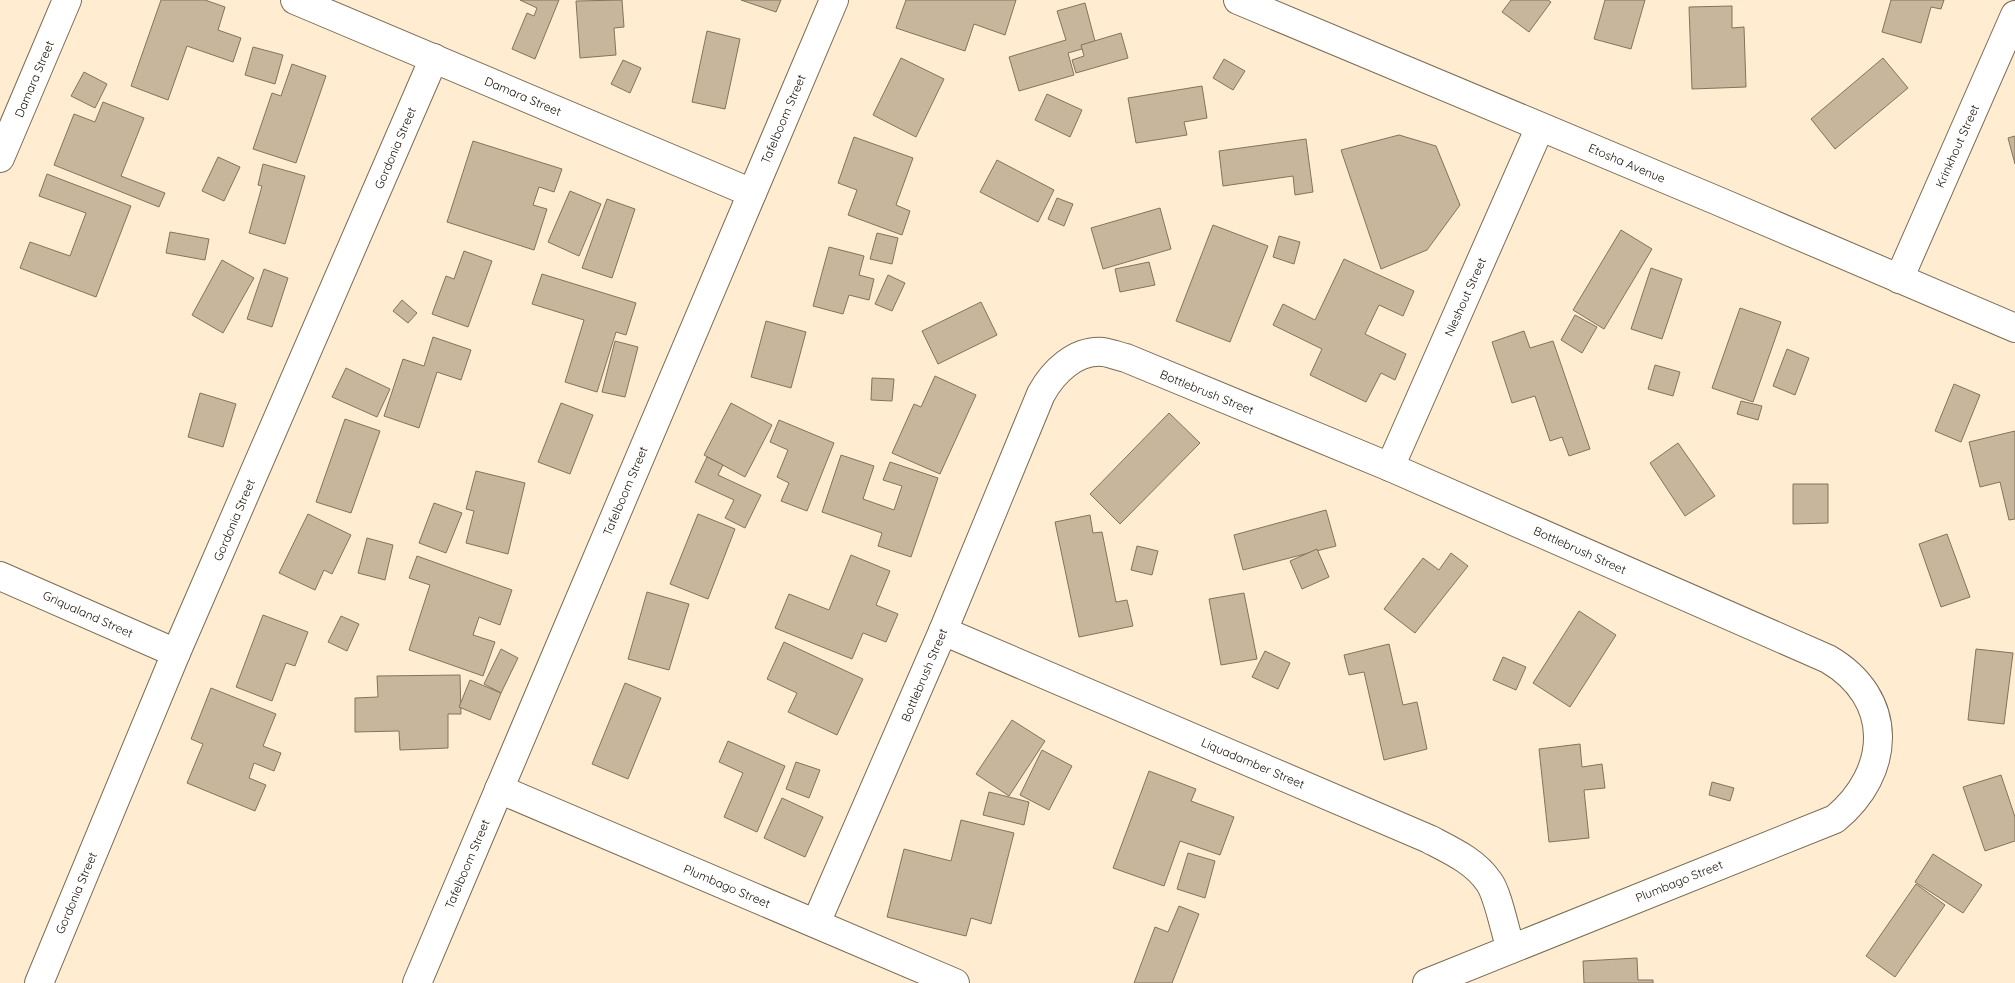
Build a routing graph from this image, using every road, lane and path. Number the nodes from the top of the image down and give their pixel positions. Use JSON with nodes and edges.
{"nodes":[{"id":1,"x":67,"y":0,"type":"edge"},
{"id":2,"x":294,"y":0,"type":"edge"},
{"id":3,"x":834,"y":0,"type":"edge"},
{"id":4,"x":1238,"y":0,"type":"edge"},
{"id":5,"x":2015,"y":15,"type":"edge"},
{"id":6,"x":434,"y":58,"type":"junction"},
{"id":7,"x":1540,"y":127,"type":"junction"},
{"id":8,"x":0,"y":158,"type":"edge"},
{"id":9,"x":752,"y":193,"type":"junction"},
{"id":10,"x":1899,"y":279,"type":"junction"},
{"id":11,"x":2015,"y":328,"type":"edge"},
{"id":12,"x":1390,"y":467,"type":"junction"},
{"id":13,"x":0,"y":576,"type":"edge"},
{"id":14,"x":943,"y":631,"type":"junction"},
{"id":15,"x":176,"y":653,"type":"junction"},
{"id":16,"x":1878,"y":729,"type":"joint"},
{"id":17,"x":499,"y":790,"type":"junction"},
{"id":18,"x":816,"y":924,"type":"junction"},
{"id":19,"x":1511,"y":949,"type":"junction"},
{"id":20,"x":39,"y":983,"type":"edge"},
{"id":21,"x":417,"y":983,"type":"edge"},
{"id":22,"x":955,"y":983,"type":"edge"},
{"id":23,"x":1427,"y":983,"type":"edge"}],
"edges":[{"from":1,"to":8,"type":"street","name":"Damara Street"},
{"from":2,"to":6,"type":"street","name":"Damara Street"},
{"from":3,"to":9,"type":"street","name":"Tafelboom Street"},
{"from":4,"to":7,"type":"street","name":"Etosha Avenue"},
{"from":5,"to":10,"type":"street","name":"Krinkhout Street"},
{"from":6,"to":9,"type":"street","name":"Damara Street"},
{"from":6,"to":15,"type":"street","name":"Gordonia Street"},
{"from":7,"to":10,"type":"street","name":"Etosha Avenue"},
{"from":7,"to":12,"type":"street","name":"Nieshout Street"},
{"from":9,"to":17,"type":"street","name":"Tafelboom Street"},
{"from":10,"to":11,"type":"street","name":"Etosha Avenue"},
{"from":12,"to":14,"type":"street","name":"Bottlebrush Street"},
{"from":12,"to":16,"type":"street","name":"Bottlebrush Street"},
{"from":13,"to":15,"type":"street","name":"Griqualand Street"},
{"from":14,"to":18,"type":"street","name":"Bottlebrush Street"},
{"from":14,"to":19,"type":"street","name":"Liquadamber Street"},
{"from":15,"to":20,"type":"street","name":"Gordonia Street"},
{"from":16,"to":19,"type":"street","name":"Plumbago Street"},
{"from":17,"to":18,"type":"street","name":"Plumbago Street"},
{"from":17,"to":21,"type":"street","name":"Tafelboom Street"},
{"from":18,"to":22,"type":"street","name":"Plumbago Street"},
{"from":19,"to":23,"type":"street","name":"Plumbago Street"}]}
